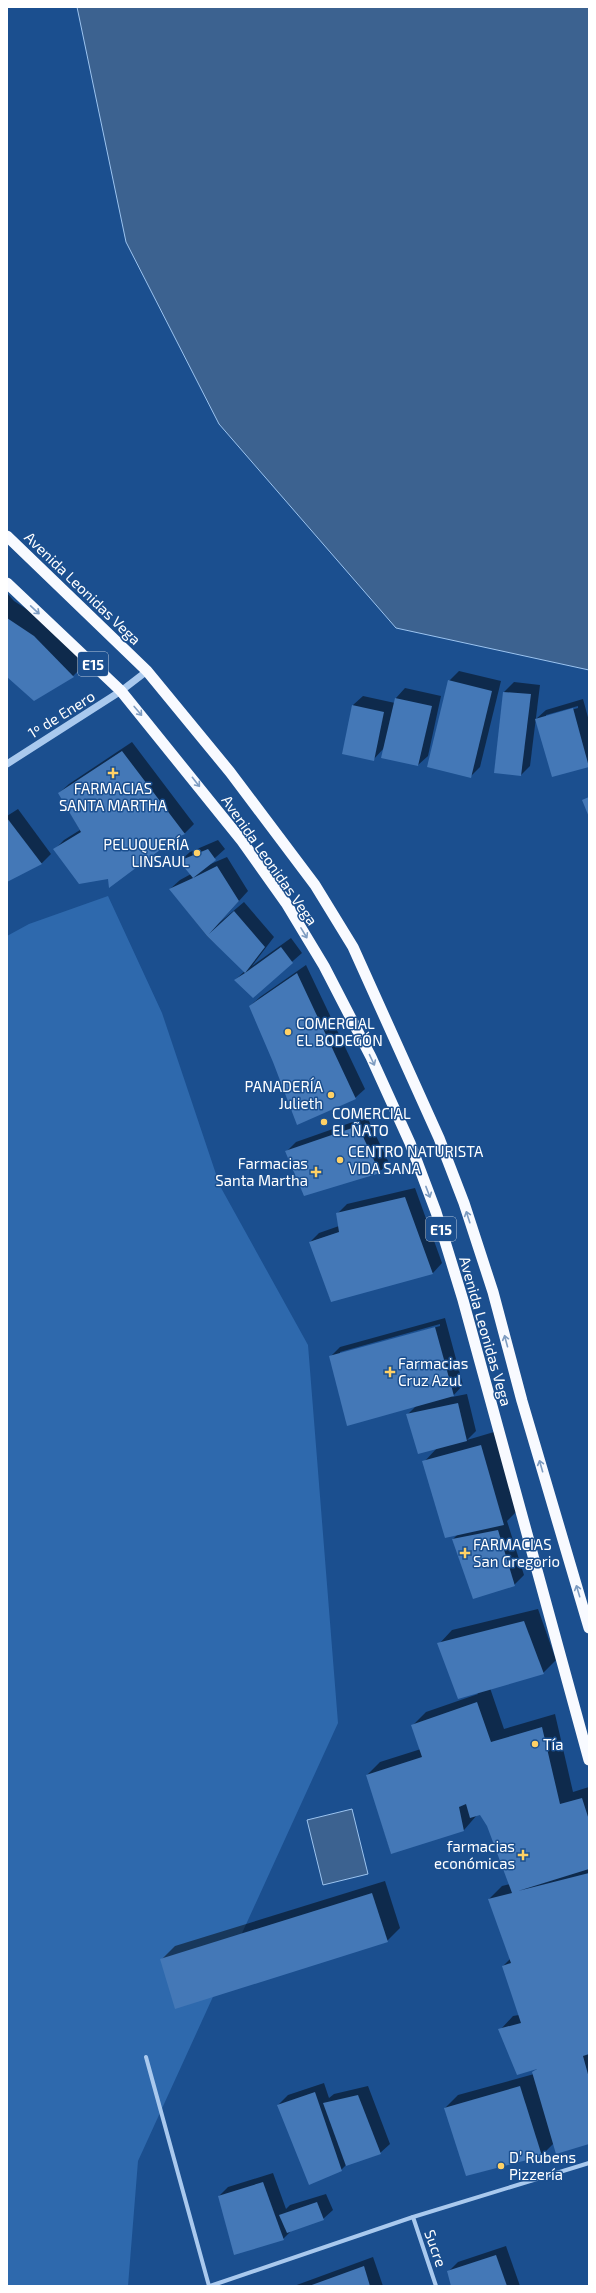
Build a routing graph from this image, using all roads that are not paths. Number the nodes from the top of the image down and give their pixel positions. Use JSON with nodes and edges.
{"nodes":[{"id":1,"x":7,"y":536,"type":"edge"},
{"id":2,"x":7,"y":583,"type":"edge"},
{"id":3,"x":147,"y":671,"type":"junction"},
{"id":4,"x":121,"y":692,"type":"junction"},
{"id":5,"x":7,"y":764,"type":"edge"},
{"id":6,"x":589,"y":1628,"type":"edge"},
{"id":7,"x":589,"y":1760,"type":"edge"},
{"id":8,"x":146,"y":2058,"type":"dead end"},
{"id":9,"x":589,"y":2163,"type":"edge"},
{"id":10,"x":413,"y":2217,"type":"junction"},
{"id":11,"x":209,"y":2286,"type":"edge"},
{"id":12,"x":436,"y":2286,"type":"edge"}],
"edges":[{"from":1,"to":3,"type":"highway","name":"Avenida Leonidas Vega","number":"E15"},
{"from":2,"to":4,"type":"highway","name":"Avenida Leonidas Vega","number":"E15","one_way":true},
{"from":3,"to":4,"type":"street","name":"1º de Enero"},
{"from":6,"to":3,"type":"highway","name":"Avenida Leonidas Vega","number":"E15","one_way":true},
{"from":4,"to":5,"type":"street","name":"1º de Enero"},
{"from":4,"to":7,"type":"highway","name":"Avenida Leonidas Vega","number":"E15","one_way":true},
{"from":8,"to":11,"type":"street"},
{"from":9,"to":10,"type":"street"},
{"from":10,"to":11,"type":"street"},
{"from":10,"to":12,"type":"street","name":"Sucre"}]}
